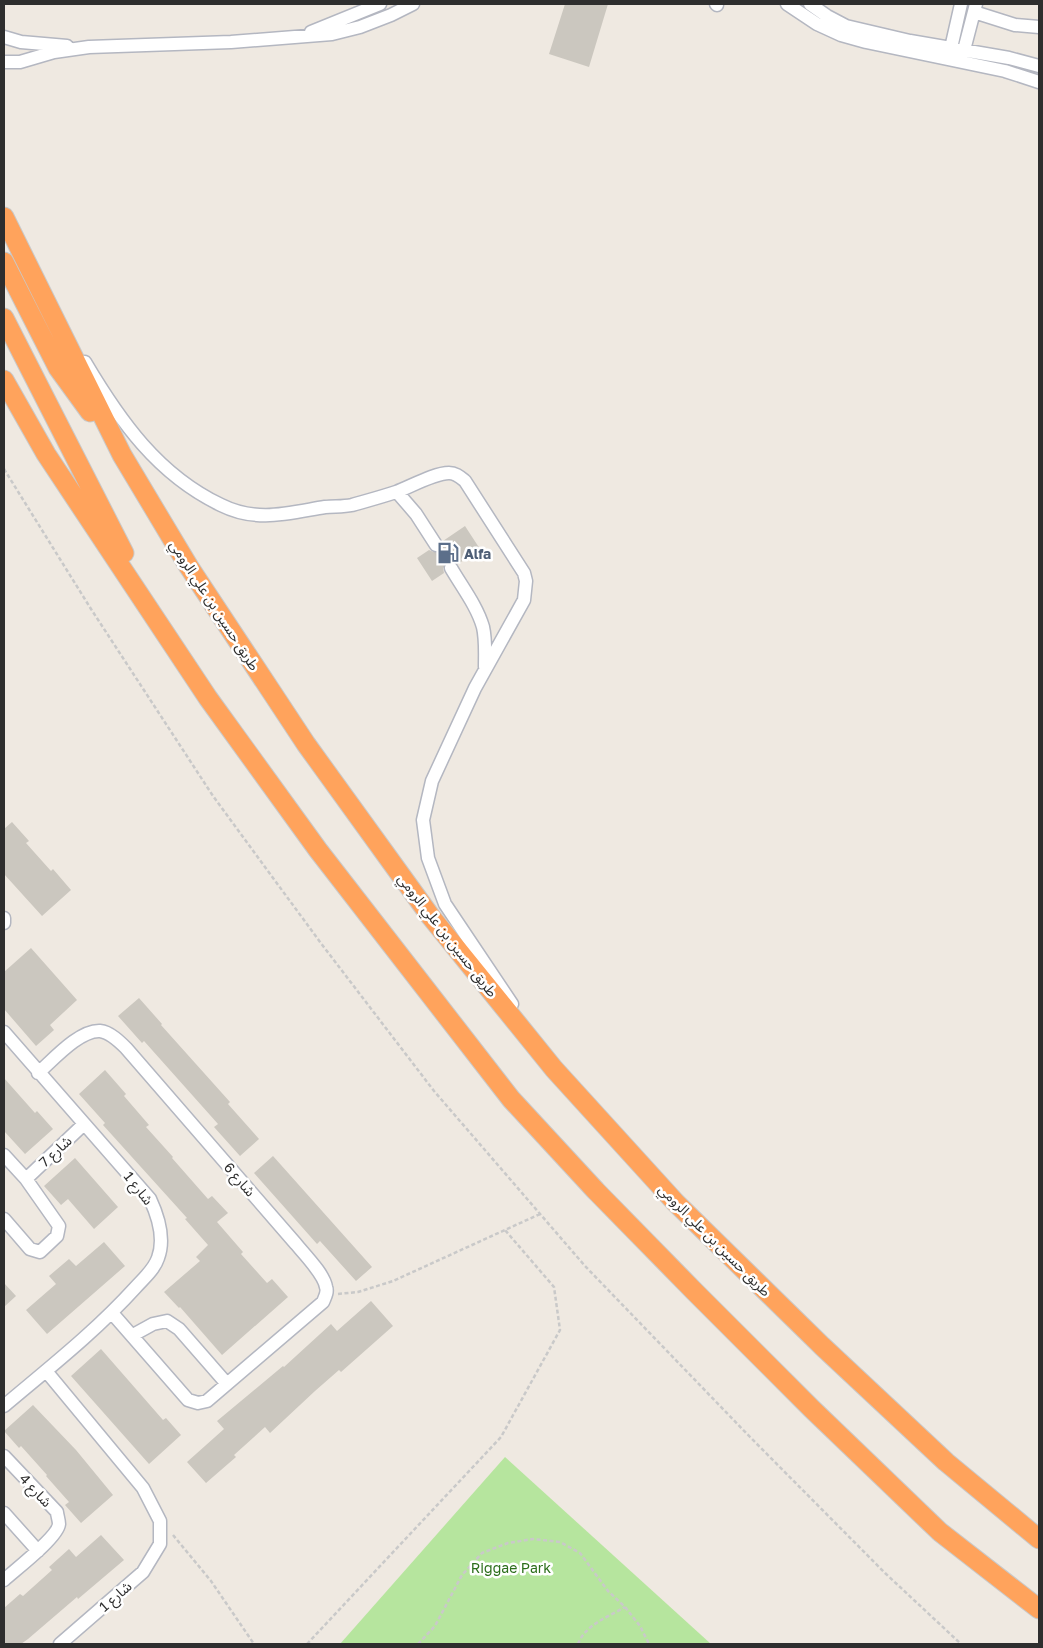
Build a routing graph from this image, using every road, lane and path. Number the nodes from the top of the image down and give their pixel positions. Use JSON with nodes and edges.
{"nodes":[{"id":1,"x":380,"y":4,"type":"edge"},
{"id":2,"x":413,"y":4,"type":"edge"},
{"id":3,"x":786,"y":4,"type":"edge"},
{"id":4,"x":810,"y":4,"type":"edge"},
{"id":5,"x":961,"y":4,"type":"edge"},
{"id":6,"x":975,"y":8,"type":"edge"},
{"id":7,"x":1039,"y":27,"type":"edge"},
{"id":8,"x":302,"y":36,"type":"junction"},
{"id":9,"x":4,"y":37,"type":"edge"},
{"id":10,"x":89,"y":47,"type":"junction"},
{"id":11,"x":951,"y":48,"type":"junction"},
{"id":12,"x":964,"y":50,"type":"junction"},
{"id":13,"x":1009,"y":58,"type":"junction"},
{"id":14,"x":4,"y":62,"type":"edge"},
{"id":15,"x":1039,"y":66,"type":"edge"},
{"id":16,"x":1005,"y":71,"type":"junction"},
{"id":17,"x":1039,"y":82,"type":"edge"},
{"id":18,"x":4,"y":217,"type":"edge"},
{"id":19,"x":20,"y":252,"type":"junction"},
{"id":20,"x":4,"y":262,"type":"edge"},
{"id":21,"x":4,"y":318,"type":"edge"},
{"id":22,"x":4,"y":380,"type":"edge"},
{"id":23,"x":122,"y":455,"type":"junction"},
{"id":24,"x":4,"y":469,"type":"edge"},
{"id":25,"x":397,"y":492,"type":"junction"},
{"id":26,"x":436,"y":545,"type":"tunnel mouth"},
{"id":27,"x":450,"y":568,"type":"tunnel mouth"},
{"id":28,"x":168,"y":638,"type":"junction"},
{"id":29,"x":484,"y":670,"type":"junction"},
{"id":30,"x":4,"y":918,"type":"edge"},
{"id":31,"x":4,"y":922,"type":"edge"},
{"id":32,"x":4,"y":1032,"type":"edge"},
{"id":33,"x":554,"y":1069,"type":"junction"},
{"id":34,"x":38,"y":1073,"type":"junction"},
{"id":35,"x":84,"y":1124,"type":"junction"},
{"id":36,"x":4,"y":1155,"type":"edge"},
{"id":37,"x":26,"y":1179,"type":"junction"},
{"id":38,"x":540,"y":1214,"type":"junction"},
{"id":39,"x":4,"y":1219,"type":"edge"},
{"id":40,"x":505,"y":1230,"type":"junction"},
{"id":41,"x":326,"y":1295,"type":"junction"},
{"id":42,"x":112,"y":1313,"type":"junction"},
{"id":43,"x":133,"y":1335,"type":"junction"},
{"id":44,"x":46,"y":1371,"type":"junction"},
{"id":45,"x":227,"y":1384,"type":"junction"},
{"id":46,"x":4,"y":1406,"type":"edge"},
{"id":47,"x":4,"y":1456,"type":"edge"},
{"id":48,"x":4,"y":1513,"type":"edge"},
{"id":49,"x":160,"y":1521,"type":"junction"},
{"id":50,"x":1039,"y":1539,"type":"edge"},
{"id":51,"x":38,"y":1550,"type":"junction"},
{"id":52,"x":4,"y":1580,"type":"edge"},
{"id":53,"x":625,"y":1607,"type":"junction"},
{"id":54,"x":1039,"y":1609,"type":"edge"},
{"id":55,"x":60,"y":1644,"type":"edge"},
{"id":56,"x":254,"y":1644,"type":"edge"},
{"id":57,"x":307,"y":1644,"type":"edge"},
{"id":58,"x":418,"y":1644,"type":"edge"},
{"id":59,"x":578,"y":1644,"type":"edge"},
{"id":60,"x":649,"y":1644,"type":"edge"},
{"id":61,"x":961,"y":1644,"type":"edge"}],
"edges":[{"from":1,"to":8,"type":"street"},
{"from":2,"to":8,"type":"street"},
{"from":3,"to":16,"type":"street"},
{"from":4,"to":11,"type":"street"},
{"from":5,"to":11,"type":"street"},
{"from":6,"to":7,"type":"street"},
{"from":6,"to":12,"type":"street"},
{"from":8,"to":10,"type":"street"},
{"from":9,"to":10,"type":"street"},
{"from":10,"to":14,"type":"street"},
{"from":11,"to":12,"type":"street"},
{"from":12,"to":13,"type":"street"},
{"from":13,"to":15,"type":"street"},
{"from":13,"to":16,"type":"street"},
{"from":16,"to":17,"type":"street"},
{"from":18,"to":19,"type":"highway","name":"طريق حسين بن علي الرومي"},
{"from":19,"to":23,"type":"highway","name":"طريق حسين بن علي الرومي"},
{"from":19,"to":25,"type":"street"},
{"from":20,"to":23,"type":"highway"},
{"from":21,"to":28,"type":"highway"},
{"from":22,"to":28,"type":"highway"},
{"from":23,"to":33,"type":"highway","name":"طريق حسين بن علي الرومي"},
{"from":24,"to":38,"type":"path"},
{"from":25,"to":26,"type":"street"},
{"from":25,"to":29,"type":"street"},
{"from":27,"to":29,"type":"street"},
{"from":28,"to":54,"type":"highway"},
{"from":29,"to":33,"type":"street"},
{"from":30,"to":31,"type":"street"},
{"from":32,"to":34,"type":"street","name":"شارع 1"},
{"from":33,"to":50,"type":"highway","name":"طريق حسين بن علي الرومي"},
{"from":34,"to":35,"type":"street","name":"شارع 1"},
{"from":34,"to":41,"type":"street","name":"شارع 6"},
{"from":35,"to":37,"type":"street","name":"شارع 7"},
{"from":35,"to":42,"type":"street","name":"شارع 1"},
{"from":36,"to":37,"type":"street"},
{"from":37,"to":39,"type":"street"},
{"from":38,"to":40,"type":"path"},
{"from":38,"to":61,"type":"path"},
{"from":40,"to":41,"type":"path"},
{"from":40,"to":57,"type":"path"},
{"from":41,"to":45,"type":"street"},
{"from":42,"to":43,"type":"street"},
{"from":42,"to":44,"type":"street","name":"شارع 1"},
{"from":43,"to":45,"type":"street"},
{"from":43,"to":45,"type":"street"},
{"from":44,"to":46,"type":"street","name":"شارع 1"},
{"from":44,"to":49,"type":"street","name":"شارع 1"},
{"from":47,"to":51,"type":"street","name":"شارع 4"},
{"from":48,"to":51,"type":"street"},
{"from":49,"to":55,"type":"street","name":"شارع 1"},
{"from":49,"to":56,"type":"path"},
{"from":51,"to":52,"type":"street","name":"شارع 4"},
{"from":53,"to":58,"type":"path"},
{"from":53,"to":59,"type":"path"},
{"from":53,"to":60,"type":"path"}]}
